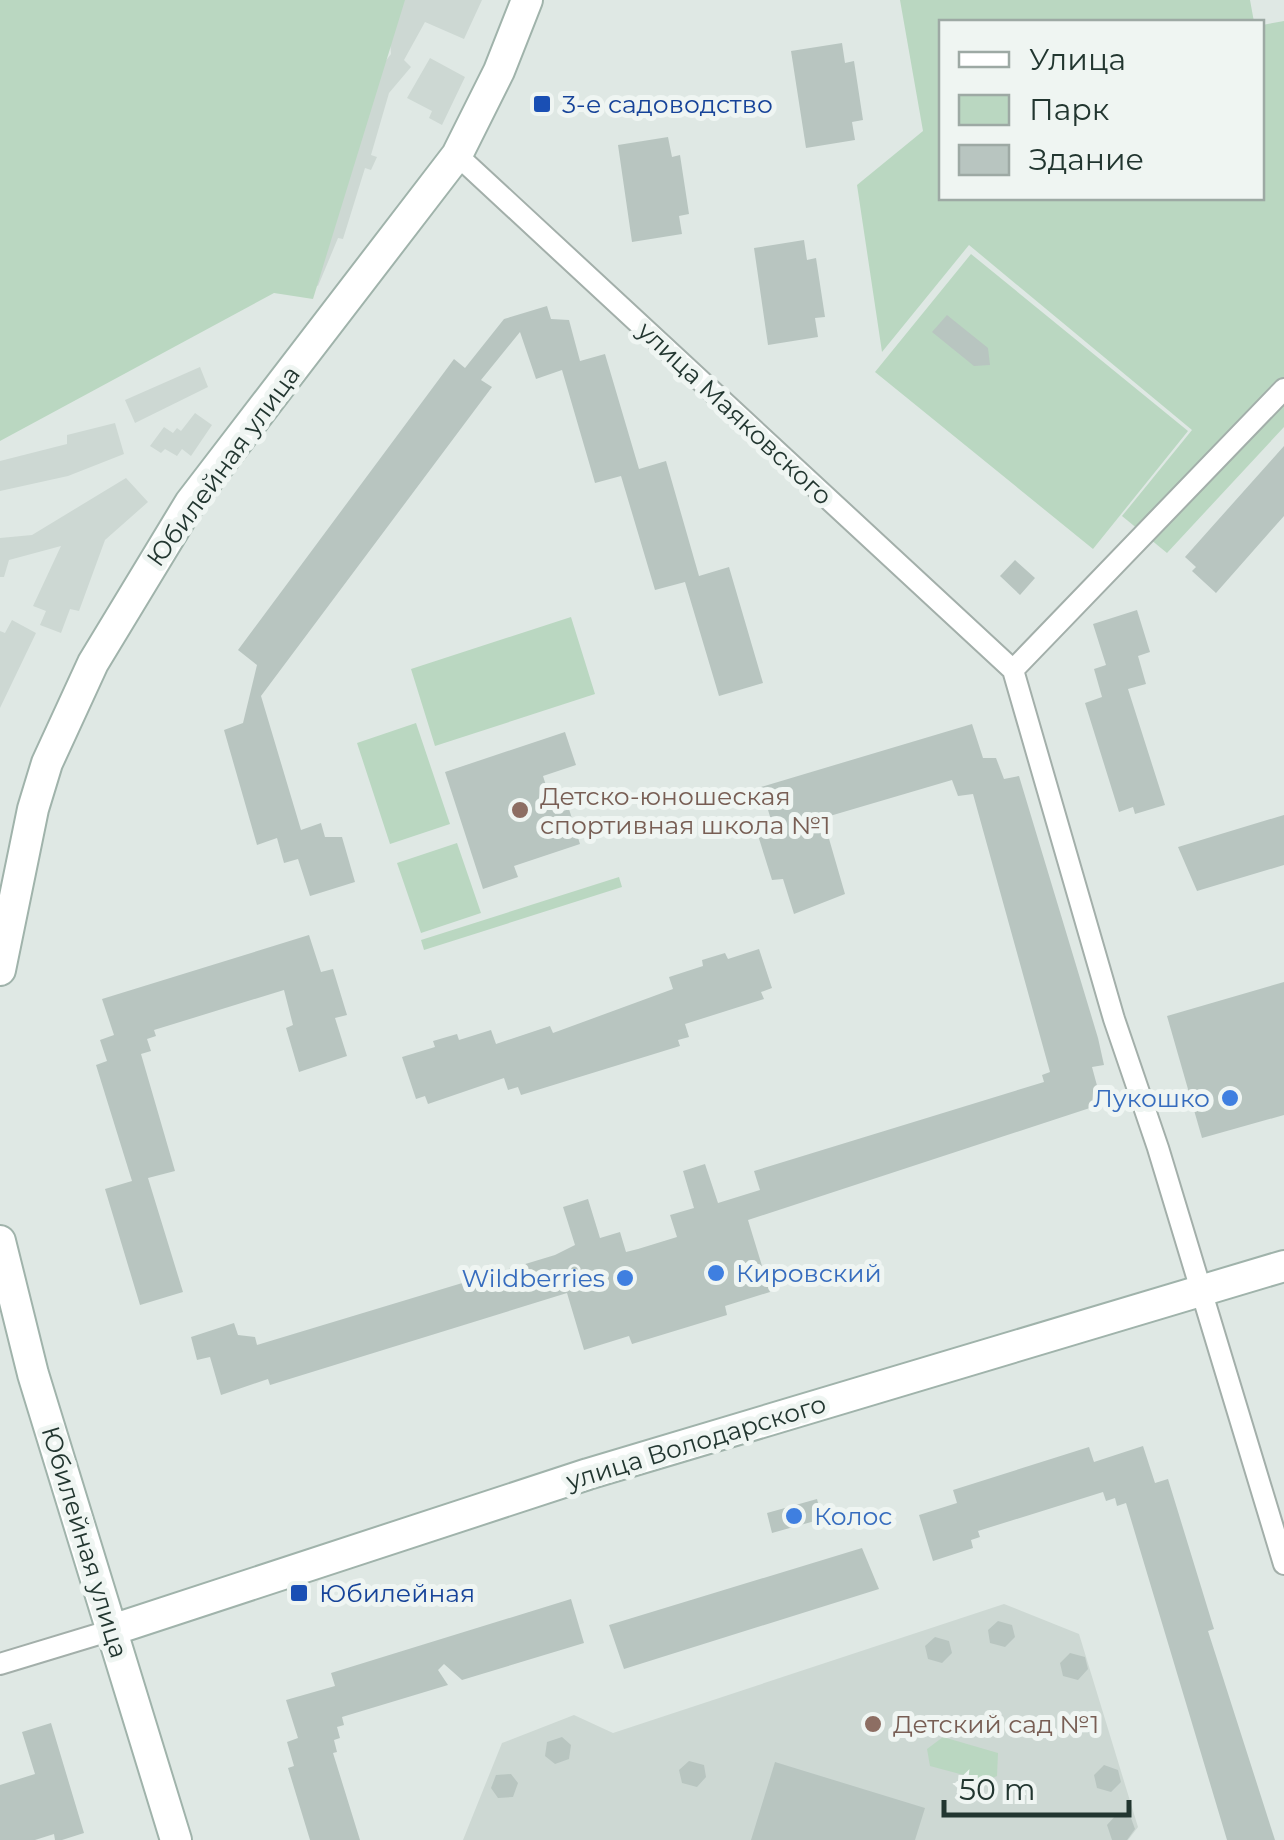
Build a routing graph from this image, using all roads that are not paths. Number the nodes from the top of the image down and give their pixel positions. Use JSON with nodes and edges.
{"nodes":[{"id":1,"x":527,"y":0,"type":"edge"},
{"id":2,"x":457,"y":155,"type":"junction"},
{"id":3,"x":1284,"y":389,"type":"edge"},
{"id":4,"x":1013,"y":670,"type":"junction"},
{"id":5,"x":3,"y":926,"type":"edge"},
{"id":6,"x":0,"y":970,"type":"edge"},
{"id":7,"x":0,"y":1241,"type":"edge"},
{"id":8,"x":1284,"y":1266,"type":"edge"},
{"id":9,"x":3,"y":1280,"type":"edge"},
{"id":10,"x":1199,"y":1290,"type":"junction"},
{"id":11,"x":1284,"y":1564,"type":"edge"},
{"id":12,"x":112,"y":1630,"type":"junction"},
{"id":13,"x":0,"y":1664,"type":"edge"},
{"id":14,"x":176,"y":1840,"type":"edge"}],
"edges":[{"from":1,"to":2,"type":"street","name":"Юбилейная улица"},
{"from":2,"to":4,"type":"street","name":"улица Маяковского"},
{"from":2,"to":5,"type":"street","name":"Юбилейная улица"},
{"from":3,"to":4,"type":"street"},
{"from":4,"to":10,"type":"street"},
{"from":5,"to":6,"type":"street","name":"Юбилейная улица"},
{"from":7,"to":9,"type":"street","name":"Юбилейная улица"},
{"from":8,"to":10,"type":"street","name":"улица Володарского"},
{"from":9,"to":12,"type":"street","name":"Юбилейная улица"},
{"from":10,"to":11,"type":"street"},
{"from":10,"to":12,"type":"street","name":"улица Володарского"},
{"from":12,"to":13,"type":"street"},
{"from":12,"to":14,"type":"street","name":"Юбилейная улица"}]}
